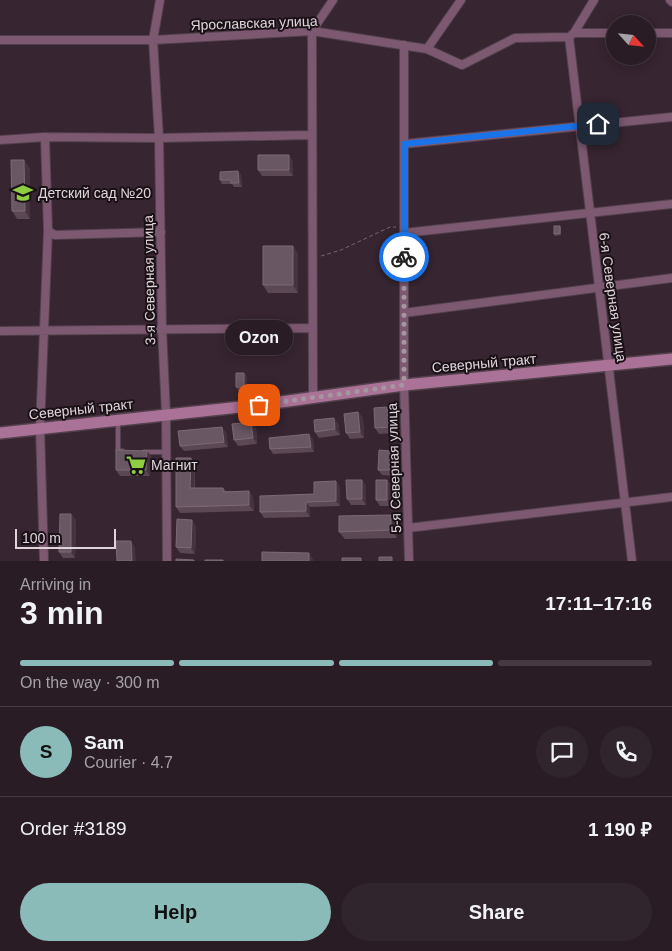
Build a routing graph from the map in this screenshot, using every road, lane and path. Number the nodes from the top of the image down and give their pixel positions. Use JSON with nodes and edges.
{"nodes":[{"id":1,"x":160,"y":0,"type":"edge"},
{"id":2,"x":333,"y":0,"type":"edge"},
{"id":3,"x":461,"y":0,"type":"edge"},
{"id":4,"x":594,"y":0,"type":"edge"},
{"id":5,"x":312,"y":30,"type":"junction"},
{"id":6,"x":606,"y":33,"type":"edge"},
{"id":7,"x":656,"y":33,"type":"edge"},
{"id":8,"x":672,"y":33,"type":"edge"},
{"id":9,"x":572,"y":35,"type":"junction"},
{"id":10,"x":0,"y":40,"type":"edge"},
{"id":11,"x":153,"y":40,"type":"junction"},
{"id":12,"x":404,"y":45,"type":"junction"},
{"id":13,"x":427,"y":49,"type":"junction"},
{"id":14,"x":672,"y":118,"type":"edge"},
{"id":15,"x":580,"y":126,"type":"junction"},
{"id":16,"x":311,"y":135,"type":"junction"},
{"id":17,"x":45,"y":137,"type":"junction"},
{"id":18,"x":159,"y":138,"type":"junction"},
{"id":19,"x":0,"y":140,"type":"edge"},
{"id":20,"x":404,"y":144,"type":"junction"},
{"id":21,"x":672,"y":204,"type":"edge"},
{"id":22,"x":589,"y":213,"type":"junction"},
{"id":23,"x":404,"y":230,"type":"junction"},
{"id":24,"x":48,"y":231,"type":"junction"},
{"id":25,"x":161,"y":232,"type":"junction"},
{"id":26,"x":313,"y":258,"type":"junction"},
{"id":27,"x":672,"y":278,"type":"edge"},
{"id":28,"x":599,"y":288,"type":"junction"},
{"id":29,"x":404,"y":313,"type":"junction"},
{"id":30,"x":312,"y":328,"type":"junction"},
{"id":31,"x":162,"y":329,"type":"junction"},
{"id":32,"x":43,"y":330,"type":"junction"},
{"id":33,"x":0,"y":331,"type":"edge"},
{"id":34,"x":672,"y":359,"type":"edge"},
{"id":35,"x":610,"y":366,"type":"junction"},
{"id":36,"x":404,"y":385,"type":"junction"},
{"id":37,"x":313,"y":397,"type":"junction"},
{"id":38,"x":166,"y":414,"type":"junction"},
{"id":39,"x":118,"y":420,"type":"junction"},
{"id":40,"x":40,"y":428,"type":"junction"},
{"id":41,"x":0,"y":433,"type":"edge"},
{"id":42,"x":128,"y":451,"type":"edge"},
{"id":43,"x":138,"y":451,"type":"edge"},
{"id":44,"x":166,"y":452,"type":"junction"},
{"id":45,"x":672,"y":497,"type":"edge"},
{"id":46,"x":625,"y":503,"type":"junction"},
{"id":47,"x":408,"y":528,"type":"junction"},
{"id":48,"x":44,"y":561,"type":"edge"},
{"id":49,"x":167,"y":561,"type":"edge"},
{"id":50,"x":409,"y":561,"type":"edge"},
{"id":51,"x":632,"y":561,"type":"edge"}],
"edges":[{"from":1,"to":11,"type":"street","name":"3-я Северная улица"},
{"from":2,"to":5,"type":"street"},
{"from":3,"to":13,"type":"street"},
{"from":4,"to":9,"type":"street"},
{"from":5,"to":11,"type":"street","name":"Ярославская улица"},
{"from":5,"to":12,"type":"street","name":"Ярославская улица"},
{"from":5,"to":16,"type":"street"},
{"from":6,"to":9,"type":"street","name":"Ярославская улица"},
{"from":7,"to":8,"type":"street"},
{"from":9,"to":13,"type":"street","name":"Ярославская улица"},
{"from":9,"to":15,"type":"street","name":"6-я Северная улица"},
{"from":10,"to":11,"type":"street","name":"Ярославская улица"},
{"from":11,"to":18,"type":"street","name":"3-я Северная улица"},
{"from":12,"to":13,"type":"street","name":"Ярославская улица"},
{"from":12,"to":20,"type":"street","name":"5-я Северная улица"},
{"from":14,"to":15,"type":"street"},
{"from":15,"to":20,"type":"street"},
{"from":15,"to":22,"type":"street","name":"6-я Северная улица"},
{"from":16,"to":18,"type":"street"},
{"from":16,"to":26,"type":"street"},
{"from":17,"to":18,"type":"street"},
{"from":17,"to":19,"type":"street"},
{"from":17,"to":24,"type":"street"},
{"from":18,"to":25,"type":"street","name":"3-я Северная улица"},
{"from":20,"to":23,"type":"street","name":"5-я Северная улица"},
{"from":21,"to":22,"type":"street"},
{"from":22,"to":23,"type":"street"},
{"from":22,"to":28,"type":"street","name":"6-я Северная улица"},
{"from":23,"to":26,"type":"path"},
{"from":23,"to":29,"type":"street","name":"5-я Северная улица"},
{"from":24,"to":25,"type":"street"},
{"from":24,"to":32,"type":"street"},
{"from":25,"to":31,"type":"street","name":"3-я Северная улица"},
{"from":26,"to":30,"type":"street"},
{"from":27,"to":28,"type":"street"},
{"from":28,"to":29,"type":"street"},
{"from":28,"to":35,"type":"street","name":"6-я Северная улица"},
{"from":29,"to":36,"type":"street","name":"5-я Северная улица"},
{"from":30,"to":31,"type":"street"},
{"from":30,"to":37,"type":"street"},
{"from":31,"to":32,"type":"street"},
{"from":31,"to":38,"type":"street","name":"3-я Северная улица"},
{"from":32,"to":33,"type":"street"},
{"from":32,"to":40,"type":"street"},
{"from":34,"to":35,"type":"street","name":"Северный тракт"},
{"from":35,"to":36,"type":"street","name":"Северный тракт"},
{"from":35,"to":46,"type":"street","name":"6-я Северная улица"},
{"from":36,"to":37,"type":"street","name":"Северный тракт"},
{"from":36,"to":47,"type":"street","name":"5-я Северная улица"},
{"from":37,"to":38,"type":"street","name":"Северный тракт"},
{"from":38,"to":39,"type":"street","name":"Северный тракт"},
{"from":38,"to":44,"type":"street","name":"3-я Северная улица"},
{"from":39,"to":40,"type":"street","name":"Северный тракт"},
{"from":39,"to":42,"type":"lane"},
{"from":40,"to":41,"type":"street","name":"Северный тракт"},
{"from":40,"to":48,"type":"street"},
{"from":43,"to":44,"type":"lane"},
{"from":44,"to":49,"type":"street","name":"3-я Северная улица"},
{"from":45,"to":46,"type":"street"},
{"from":46,"to":47,"type":"street"},
{"from":46,"to":51,"type":"street","name":"6-я Северная улица"},
{"from":47,"to":50,"type":"street","name":"5-я Северная улица"}]}
